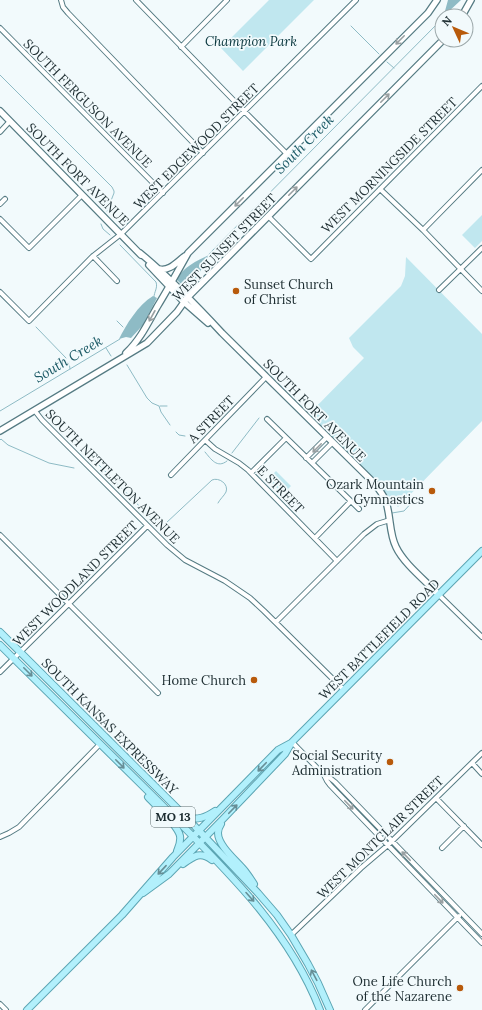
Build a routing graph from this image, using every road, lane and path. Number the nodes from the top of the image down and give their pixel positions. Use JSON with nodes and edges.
{"nodes":[{"id":1,"x":61,"y":0,"type":"edge"},
{"id":2,"x":136,"y":0,"type":"edge"},
{"id":3,"x":144,"y":0,"type":"edge"},
{"id":4,"x":227,"y":0,"type":"edge"},
{"id":5,"x":356,"y":0,"type":"edge"},
{"id":6,"x":436,"y":0,"type":"edge"},
{"id":7,"x":140,"y":4,"type":"junction"},
{"id":8,"x":0,"y":28,"type":"edge"},
{"id":9,"x":181,"y":47,"type":"junction"},
{"id":10,"x":435,"y":48,"type":"edge"},
{"id":11,"x":482,"y":86,"type":"edge"},
{"id":12,"x":0,"y":111,"type":"edge"},
{"id":13,"x":245,"y":112,"type":"junction"},
{"id":14,"x":10,"y":122,"type":"junction"},
{"id":15,"x":0,"y":132,"type":"edge"},
{"id":16,"x":203,"y":153,"type":"junction"},
{"id":17,"x":287,"y":154,"type":"junction"},
{"id":18,"x":482,"y":170,"type":"edge"},
{"id":19,"x":380,"y":189,"type":"junction"},
{"id":20,"x":162,"y":193,"type":"junction"},
{"id":21,"x":82,"y":195,"type":"junction"},
{"id":22,"x":5,"y":199,"type":"dead end"},
{"id":23,"x":0,"y":204,"type":"edge"},
{"id":24,"x":268,"y":216,"type":"junction"},
{"id":25,"x":0,"y":219,"type":"edge"},
{"id":26,"x":422,"y":230,"type":"junction"},
{"id":27,"x":121,"y":234,"type":"junction"},
{"id":28,"x":482,"y":248,"type":"edge"},
{"id":29,"x":140,"y":253,"type":"junction"},
{"id":30,"x":188,"y":253,"type":"junction"},
{"id":31,"x":93,"y":256,"type":"junction"},
{"id":32,"x":159,"y":270,"type":"junction"},
{"id":33,"x":460,"y":270,"type":"junction"},
{"id":34,"x":117,"y":281,"type":"dead end"},
{"id":35,"x":170,"y":284,"type":"junction"},
{"id":36,"x":439,"y":290,"type":"dead end"},
{"id":37,"x":0,"y":292,"type":"edge"},
{"id":38,"x":482,"y":292,"type":"edge"},
{"id":39,"x":186,"y":300,"type":"junction"},
{"id":40,"x":117,"y":361,"type":"junction"},
{"id":41,"x":266,"y":377,"type":"junction"},
{"id":42,"x":35,"y":411,"type":"junction"},
{"id":43,"x":267,"y":419,"type":"dead end"},
{"id":44,"x":0,"y":432,"type":"edge"},
{"id":45,"x":327,"y":437,"type":"junction"},
{"id":46,"x":286,"y":438,"type":"junction"},
{"id":47,"x":205,"y":440,"type":"junction"},
{"id":48,"x":332,"y":443,"type":"junction"},
{"id":49,"x":306,"y":458,"type":"junction"},
{"id":50,"x":312,"y":463,"type":"junction"},
{"id":51,"x":250,"y":473,"type":"junction"},
{"id":52,"x":170,"y":475,"type":"dead end"},
{"id":53,"x":351,"y":501,"type":"junction"},
{"id":54,"x":359,"y":510,"type":"dead end"},
{"id":55,"x":390,"y":520,"type":"junction"},
{"id":56,"x":147,"y":526,"type":"junction"},
{"id":57,"x":0,"y":535,"type":"edge"},
{"id":58,"x":315,"y":538,"type":"junction"},
{"id":59,"x":482,"y":551,"type":"edge"},
{"id":60,"x":337,"y":561,"type":"junction"},
{"id":61,"x":439,"y":595,"type":"junction"},
{"id":62,"x":69,"y":604,"type":"junction"},
{"id":63,"x":276,"y":622,"type":"junction"},
{"id":64,"x":0,"y":632,"type":"edge"},
{"id":65,"x":482,"y":637,"type":"edge"},
{"id":66,"x":0,"y":645,"type":"edge"},
{"id":67,"x":20,"y":652,"type":"junction"},
{"id":68,"x":14,"y":659,"type":"junction"},
{"id":69,"x":0,"y":672,"type":"edge"},
{"id":70,"x":344,"y":690,"type":"junction"},
{"id":71,"x":158,"y":693,"type":"dead end"},
{"id":72,"x":292,"y":742,"type":"junction"},
{"id":73,"x":100,"y":744,"type":"junction"},
{"id":74,"x":482,"y":753,"type":"edge"},
{"id":75,"x":472,"y":763,"type":"junction"},
{"id":76,"x":482,"y":774,"type":"edge"},
{"id":77,"x":324,"y":775,"type":"junction"},
{"id":78,"x":137,"y":781,"type":"junction"},
{"id":79,"x":233,"y":796,"type":"junction"},
{"id":80,"x":436,"y":798,"type":"junction"},
{"id":81,"x":186,"y":817,"type":"junction"},
{"id":82,"x":224,"y":819,"type":"junction"},
{"id":83,"x":464,"y":826,"type":"junction"},
{"id":84,"x":200,"y":830,"type":"junction"},
{"id":85,"x":0,"y":836,"type":"edge"},
{"id":86,"x":193,"y":837,"type":"junction"},
{"id":87,"x":206,"y":837,"type":"junction"},
{"id":88,"x":392,"y":841,"type":"junction"},
{"id":89,"x":200,"y":843,"type":"junction"},
{"id":90,"x":482,"y":845,"type":"edge"},
{"id":91,"x":388,"y":846,"type":"junction"},
{"id":92,"x":442,"y":848,"type":"dead end"},
{"id":93,"x":174,"y":857,"type":"junction"},
{"id":94,"x":169,"y":874,"type":"junction"},
{"id":95,"x":241,"y":887,"type":"junction"},
{"id":96,"x":258,"y":892,"type":"junction"},
{"id":97,"x":142,"y":893,"type":"junction"},
{"id":98,"x":462,"y":913,"type":"junction"},
{"id":99,"x":458,"y":918,"type":"junction"},
{"id":100,"x":482,"y":934,"type":"edge"},
{"id":101,"x":291,"y":935,"type":"junction"},
{"id":102,"x":482,"y":943,"type":"edge"},
{"id":103,"x":0,"y":1004,"type":"edge"},
{"id":104,"x":330,"y":1008,"type":"edge"},
{"id":105,"x":6,"y":1010,"type":"edge"},
{"id":106,"x":27,"y":1010,"type":"edge"},
{"id":107,"x":320,"y":1010,"type":"edge"},
{"id":108,"x":365,"y":1010,"type":"edge"}],
"edges":[{"from":1,"to":16,"type":"street"},
{"from":2,"to":7,"type":"street"},
{"from":3,"to":7,"type":"street"},
{"from":4,"to":9,"type":"street"},
{"from":5,"to":13,"type":"street","name":"WEST EDGEWOOD STREET"},
{"from":6,"to":17,"type":"main road","name":"WEST SUNSET STREET","one_way":true},
{"from":7,"to":9,"type":"street"},
{"from":8,"to":20,"type":"street","name":"SOUTH FERGUSON AVENUE"},
{"from":9,"to":13,"type":"street"},
{"from":24,"to":10,"type":"main road","name":"WEST SUNSET STREET","one_way":true},
{"from":11,"to":19,"type":"street","name":"WEST MORNINGSIDE STREET"},
{"from":12,"to":14,"type":"main road","name":"SOUTH FORT AVENUE"},
{"from":13,"to":16,"type":"street","name":"WEST EDGEWOOD STREET"},
{"from":13,"to":17,"type":"street"},
{"from":14,"to":15,"type":"street"},
{"from":14,"to":21,"type":"main road","name":"SOUTH FORT AVENUE"},
{"from":16,"to":20,"type":"street","name":"WEST EDGEWOOD STREET"},
{"from":17,"to":30,"type":"main road","name":"WEST SUNSET STREET","one_way":true},
{"from":18,"to":26,"type":"street"},
{"from":19,"to":24,"type":"street","name":"WEST MORNINGSIDE STREET"},
{"from":19,"to":26,"type":"street"},
{"from":20,"to":27,"type":"street","name":"WEST EDGEWOOD STREET"},
{"from":21,"to":25,"type":"street"},
{"from":21,"to":27,"type":"main road","name":"SOUTH FORT AVENUE"},
{"from":22,"to":23,"type":"street"},
{"from":24,"to":39,"type":"main road","name":"WEST SUNSET STREET"},
{"from":26,"to":33,"type":"street"},
{"from":27,"to":29,"type":"main road","name":"SOUTH FORT AVENUE"},
{"from":27,"to":31,"type":"street","name":"WEST EDGEWOOD STREET"},
{"from":28,"to":33,"type":"street"},
{"from":29,"to":32,"type":"main road","name":"SOUTH FORT AVENUE"},
{"from":29,"to":35,"type":"main road","name":"SOUTH FORT AVENUE"},
{"from":30,"to":32,"type":"main road"},
{"from":30,"to":35,"type":"main road","name":"WEST SUNSET STREET"},
{"from":31,"to":34,"type":"street"},
{"from":31,"to":37,"type":"street","name":"WEST EDGEWOOD STREET"},
{"from":32,"to":35,"type":"main road","name":"SOUTH FORT AVENUE"},
{"from":33,"to":36,"type":"street"},
{"from":33,"to":38,"type":"street"},
{"from":35,"to":39,"type":"main road","name":"SOUTH FORT AVENUE"},
{"from":35,"to":40,"type":"main road","name":"WEST SUNSET STREET","one_way":true},
{"from":39,"to":40,"type":"main road","name":"WEST SUNSET STREET"},
{"from":39,"to":41,"type":"main road","name":"SOUTH FORT AVENUE"},
{"from":40,"to":42,"type":"main road","name":"WEST SUNSET STREET"},
{"from":41,"to":45,"type":"main road","name":"SOUTH FORT AVENUE"},
{"from":41,"to":47,"type":"street","name":"A STREET"},
{"from":42,"to":44,"type":"main road","name":"WEST SUNSET STREET"},
{"from":42,"to":56,"type":"street","name":"SOUTH NETTLETON AVENUE"},
{"from":43,"to":46,"type":"street"},
{"from":45,"to":48,"type":"main road","name":"SOUTH FORT AVENUE"},
{"from":45,"to":49,"type":"street","one_way":true},
{"from":46,"to":49,"type":"street"},
{"from":46,"to":51,"type":"street"},
{"from":47,"to":51,"type":"street","name":"E STREET"},
{"from":47,"to":52,"type":"street","name":"A STREET"},
{"from":48,"to":50,"type":"street"},
{"from":48,"to":55,"type":"main road","name":"SOUTH FORT AVENUE"},
{"from":49,"to":50,"type":"street"},
{"from":50,"to":53,"type":"street"},
{"from":51,"to":58,"type":"street","name":"E STREET"},
{"from":53,"to":54,"type":"street"},
{"from":53,"to":58,"type":"street"},
{"from":55,"to":60,"type":"street"},
{"from":55,"to":61,"type":"main road","name":"SOUTH FORT AVENUE"},
{"from":56,"to":62,"type":"street","name":"WEST WOODLAND STREET"},
{"from":56,"to":63,"type":"street","name":"SOUTH NETTLETON AVENUE"},
{"from":57,"to":62,"type":"street"},
{"from":58,"to":60,"type":"street","name":"E STREET"},
{"from":59,"to":61,"type":"main road","name":"WEST BATTLEFIELD ROAD"},
{"from":60,"to":63,"type":"street"},
{"from":61,"to":65,"type":"street","name":"SOUTH FORT AVENUE"},
{"from":61,"to":70,"type":"main road","name":"WEST BATTLEFIELD ROAD"},
{"from":62,"to":67,"type":"street","name":"WEST WOODLAND STREET"},
{"from":62,"to":71,"type":"street"},
{"from":63,"to":70,"type":"street","name":"SOUTH NETTLETON AVENUE"},
{"from":64,"to":67,"type":"main road","name":"SOUTH KANSAS EXPRESSWAY","number":"MO 13"},
{"from":66,"to":68,"type":"main road","name":"SOUTH KANSAS EXPRESSWAY","number":"MO 13"},
{"from":67,"to":68,"type":"street","name":"WEST WOODLAND STREET"},
{"from":67,"to":81,"type":"main road","name":"SOUTH KANSAS EXPRESSWAY","number":"MO 13"},
{"from":68,"to":69,"type":"street","name":"WEST WOODLAND STREET"},
{"from":68,"to":73,"type":"main road","name":"SOUTH KANSAS EXPRESSWAY","number":"MO 13","one_way":true},
{"from":70,"to":72,"type":"main road","name":"WEST BATTLEFIELD ROAD"},
{"from":72,"to":77,"type":"street"},
{"from":72,"to":79,"type":"main road","name":"WEST BATTLEFIELD ROAD","one_way":true},
{"from":82,"to":72,"type":"main road","name":"WEST BATTLEFIELD ROAD","one_way":true},
{"from":73,"to":78,"type":"main road","name":"SOUTH KANSAS EXPRESSWAY","number":"MO 13","one_way":true},
{"from":73,"to":85,"type":"street"},
{"from":74,"to":75,"type":"street","name":"WEST MONTCLAIR STREET"},
{"from":75,"to":76,"type":"street"},
{"from":75,"to":80,"type":"street","name":"WEST MONTCLAIR STREET"},
{"from":77,"to":88,"type":"street"},
{"from":77,"to":91,"type":"street","one_way":true},
{"from":78,"to":86,"type":"main road","name":"SOUTH KANSAS EXPRESSWAY","number":"MO 13"},
{"from":78,"to":93,"type":"main road"},
{"from":79,"to":81,"type":"main road"},
{"from":79,"to":84,"type":"main road","name":"WEST BATTLEFIELD ROAD"},
{"from":80,"to":83,"type":"street"},
{"from":80,"to":88,"type":"street","name":"WEST MONTCLAIR STREET"},
{"from":81,"to":84,"type":"main road","name":"SOUTH KANSAS EXPRESSWAY","number":"MO 13"},
{"from":82,"to":87,"type":"main road","name":"WEST BATTLEFIELD ROAD"},
{"from":82,"to":96,"type":"main road"},
{"from":83,"to":90,"type":"street"},
{"from":83,"to":92,"type":"street"},
{"from":84,"to":86,"type":"main road","name":"WEST BATTLEFIELD ROAD"},
{"from":84,"to":87,"type":"main road","name":"SOUTH KANSAS EXPRESSWAY","number":"MO 13"},
{"from":86,"to":89,"type":"main road","name":"SOUTH KANSAS EXPRESSWAY","number":"MO 13"},
{"from":86,"to":93,"type":"main road","name":"WEST BATTLEFIELD ROAD"},
{"from":87,"to":89,"type":"main road","name":"WEST BATTLEFIELD ROAD"},
{"from":87,"to":96,"type":"main road","name":"SOUTH KANSAS EXPRESSWAY","number":"MO 13"},
{"from":88,"to":91,"type":"street","name":"WEST MONTCLAIR STREET"},
{"from":98,"to":88,"type":"street","one_way":true},
{"from":89,"to":94,"type":"main road","name":"WEST BATTLEFIELD ROAD"},
{"from":89,"to":95,"type":"main road","name":"SOUTH KANSAS EXPRESSWAY","number":"MO 13"},
{"from":91,"to":99,"type":"street","one_way":true},
{"from":91,"to":101,"type":"street","name":"WEST MONTCLAIR STREET"},
{"from":93,"to":97,"type":"main road","name":"WEST BATTLEFIELD ROAD","one_way":true},
{"from":94,"to":95,"type":"main road"},
{"from":94,"to":97,"type":"main road","name":"WEST BATTLEFIELD ROAD"},
{"from":95,"to":107,"type":"main road","name":"SOUTH KANSAS EXPRESSWAY","number":"MO 13","one_way":true},
{"from":96,"to":101,"type":"main road","name":"SOUTH KANSAS EXPRESSWAY","number":"MO 13"},
{"from":97,"to":106,"type":"main road","name":"WEST BATTLEFIELD ROAD"},
{"from":98,"to":99,"type":"street"},
{"from":98,"to":100,"type":"street"},
{"from":99,"to":102,"type":"street"},
{"from":99,"to":108,"type":"street"},
{"from":104,"to":101,"type":"main road","name":"SOUTH KANSAS EXPRESSWAY","number":"MO 13","one_way":true},
{"from":103,"to":105,"type":"street"}]}
